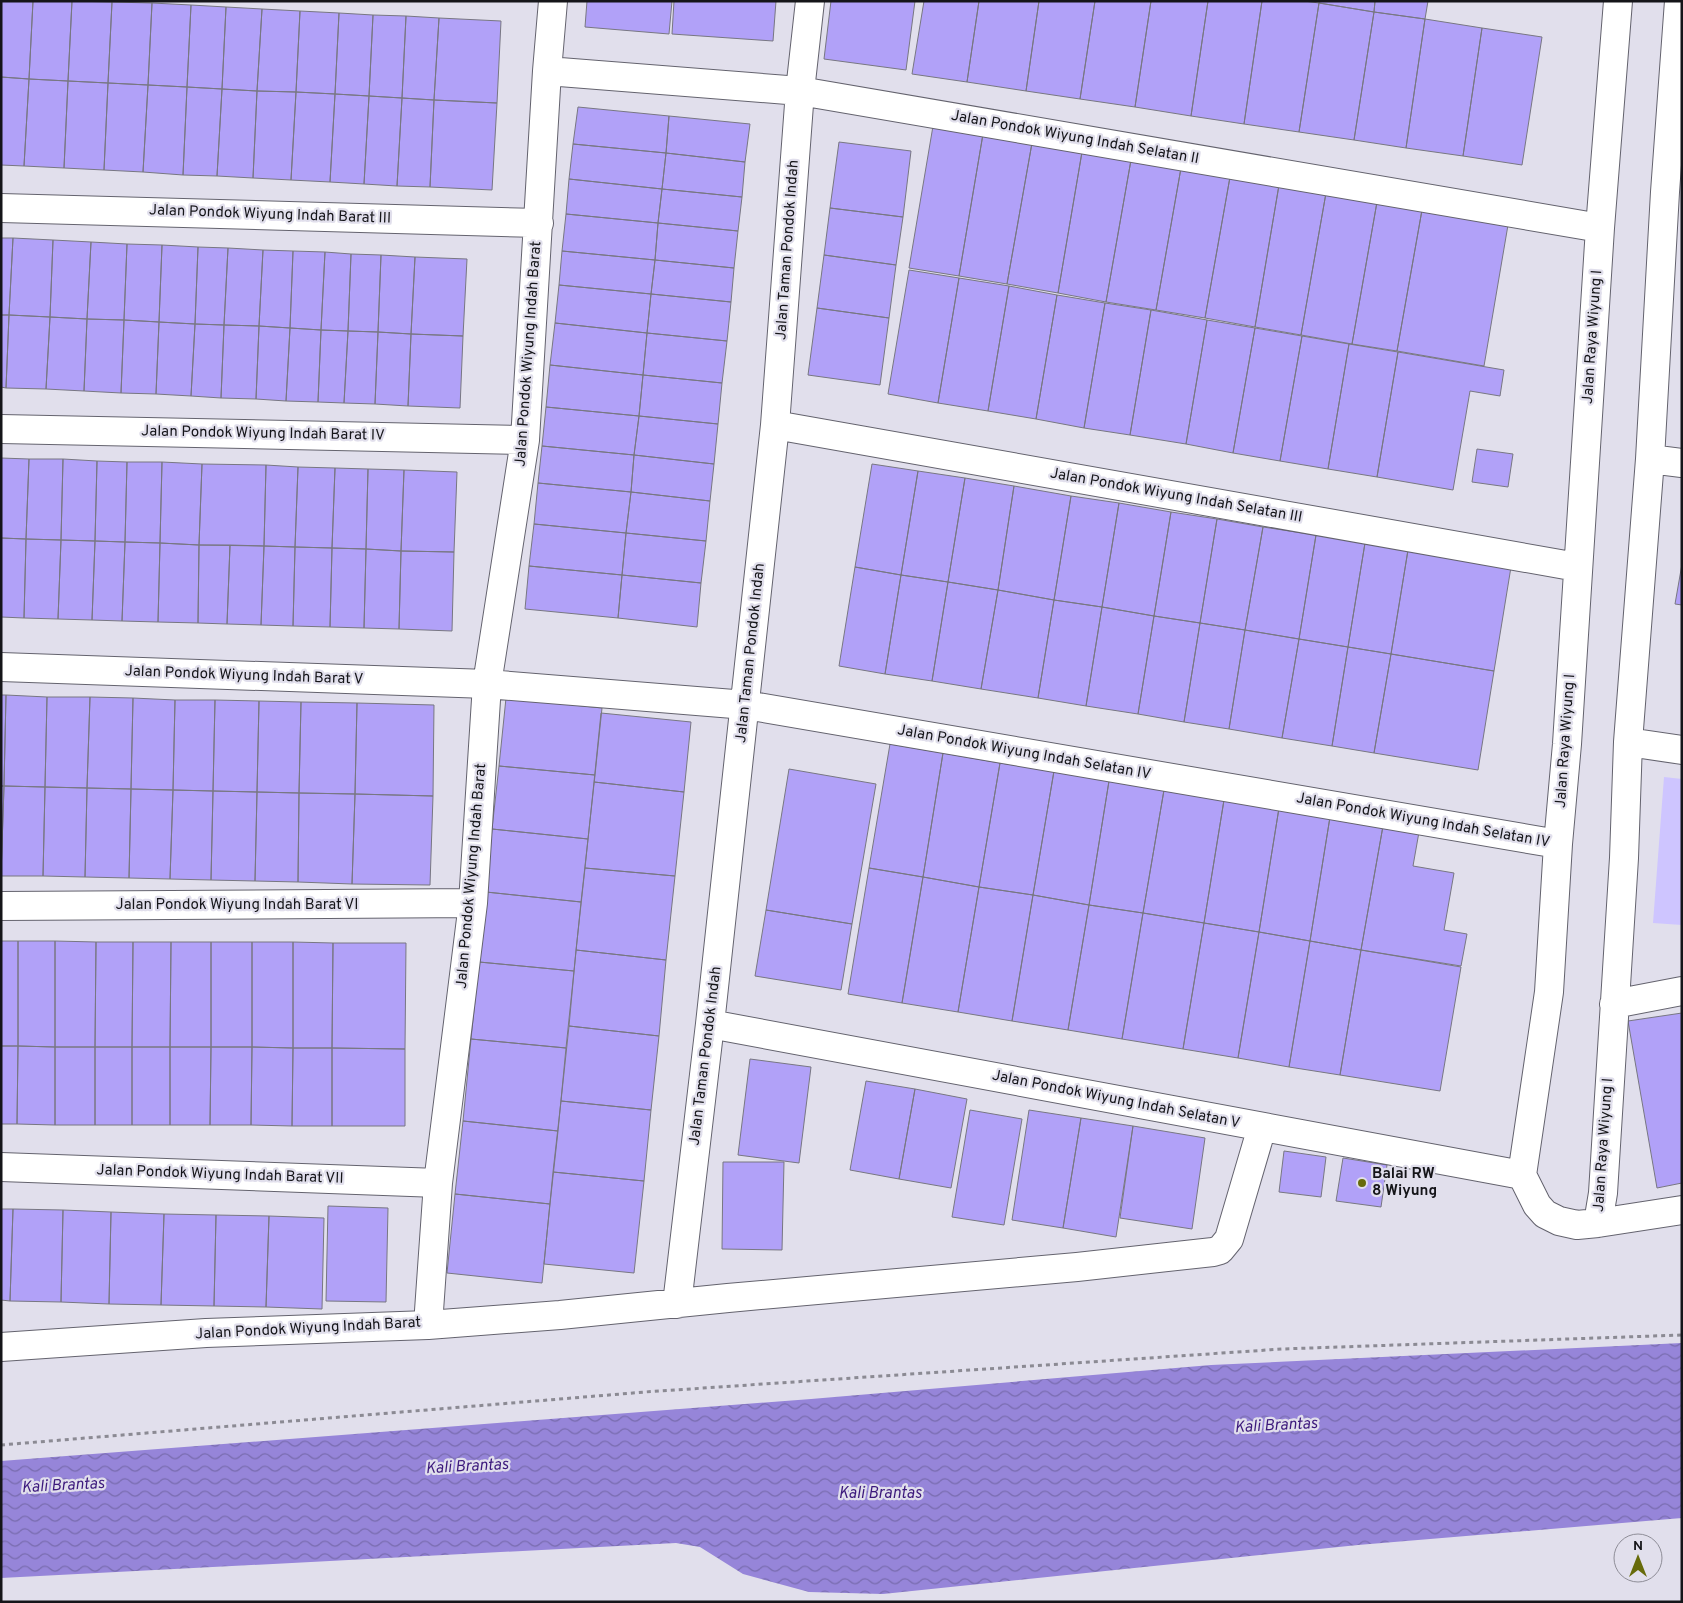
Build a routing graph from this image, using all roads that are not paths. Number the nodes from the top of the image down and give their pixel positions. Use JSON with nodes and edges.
{"nodes":[{"id":1,"x":553,"y":1,"type":"edge"},
{"id":2,"x":810,"y":1,"type":"edge"},
{"id":3,"x":1618,"y":1,"type":"edge"},
{"id":4,"x":1679,"y":1,"type":"edge"},
{"id":5,"x":547,"y":71,"type":"junction"},
{"id":6,"x":800,"y":91,"type":"junction"},
{"id":7,"x":1674,"y":194,"type":"edge"},
{"id":8,"x":1,"y":208,"type":"edge"},
{"id":9,"x":539,"y":223,"type":"junction"},
{"id":10,"x":1600,"y":228,"type":"junction"},
{"id":11,"x":776,"y":425,"type":"junction"},
{"id":12,"x":1,"y":429,"type":"edge"},
{"id":13,"x":525,"y":440,"type":"junction"},
{"id":14,"x":1650,"y":459,"type":"junction"},
{"id":15,"x":1682,"y":463,"type":"edge"},
{"id":16,"x":1577,"y":567,"type":"junction"},
{"id":17,"x":1,"y":667,"type":"edge"},
{"id":18,"x":488,"y":684,"type":"junction"},
{"id":19,"x":746,"y":705,"type":"junction"},
{"id":20,"x":1628,"y":742,"type":"junction"},
{"id":21,"x":1682,"y":750,"type":"edge"},
{"id":22,"x":1558,"y":844,"type":"junction"},
{"id":23,"x":473,"y":904,"type":"junction"},
{"id":24,"x":1,"y":906,"type":"edge"},
{"id":25,"x":1682,"y":991,"type":"edge"},
{"id":26,"x":1614,"y":1004,"type":"junction"},
{"id":27,"x":710,"y":1024,"type":"junction"},
{"id":28,"x":1262,"y":1127,"type":"junction"},
{"id":29,"x":1,"y":1168,"type":"edge"},
{"id":30,"x":1522,"y":1175,"type":"junction"},
{"id":31,"x":438,"y":1183,"type":"junction"},
{"id":32,"x":1682,"y":1210,"type":"edge"},
{"id":33,"x":1598,"y":1223,"type":"junction"},
{"id":34,"x":677,"y":1304,"type":"junction"},
{"id":35,"x":428,"y":1325,"type":"junction"},
{"id":36,"x":1,"y":1347,"type":"edge"}],
"edges":[{"from":1,"to":5,"type":"street","name":"Jalan Pondok Wiyung Indah Barat"},
{"from":2,"to":6,"type":"street","name":"Jalan Taman Pondok Indah"},
{"from":3,"to":10,"type":"street","name":"Jalan Raya Wiyung I"},
{"from":4,"to":7,"type":"street","name":"Jalan Raya Wiyung I"},
{"from":5,"to":6,"type":"street","name":"Jalan Pondok Wiyung Indah Selatan II"},
{"from":5,"to":9,"type":"street","name":"Jalan Pondok Wiyung Indah Barat"},
{"from":6,"to":10,"type":"street","name":"Jalan Pondok Wiyung Indah Selatan II"},
{"from":6,"to":11,"type":"street","name":"Jalan Taman Pondok Indah"},
{"from":7,"to":14,"type":"street","name":"Jalan Raya Wiyung I"},
{"from":8,"to":9,"type":"street","name":"Jalan Pondok Wiyung Indah Barat III"},
{"from":9,"to":13,"type":"street","name":"Jalan Pondok Wiyung Indah Barat"},
{"from":10,"to":16,"type":"street","name":"Jalan Raya Wiyung I"},
{"from":11,"to":16,"type":"street","name":"Jalan Pondok Wiyung Indah Selatan III"},
{"from":11,"to":19,"type":"street","name":"Jalan Taman Pondok Indah"},
{"from":12,"to":13,"type":"street","name":"Jalan Pondok Wiyung Indah Barat IV"},
{"from":13,"to":18,"type":"street","name":"Jalan Pondok Wiyung Indah Barat"},
{"from":14,"to":15,"type":"street"},
{"from":14,"to":20,"type":"street","name":"Jalan Raya Wiyung I"},
{"from":16,"to":22,"type":"street","name":"Jalan Raya Wiyung I"},
{"from":17,"to":18,"type":"street","name":"Jalan Pondok Wiyung Indah Barat V"},
{"from":18,"to":19,"type":"street","name":"Jalan Pondok Wiyung Indah Selatan IV"},
{"from":18,"to":23,"type":"street","name":"Jalan Pondok Wiyung Indah Barat"},
{"from":19,"to":22,"type":"street","name":"Jalan Pondok Wiyung Indah Selatan IV"},
{"from":19,"to":27,"type":"street","name":"Jalan Taman Pondok Indah"},
{"from":20,"to":21,"type":"street"},
{"from":20,"to":26,"type":"street","name":"Jalan Raya Wiyung I"},
{"from":22,"to":30,"type":"street","name":"Jalan Raya Wiyung I"},
{"from":23,"to":24,"type":"street","name":"Jalan Pondok Wiyung Indah Barat VI"},
{"from":23,"to":31,"type":"street","name":"Jalan Pondok Wiyung Indah Barat"},
{"from":25,"to":26,"type":"street"},
{"from":26,"to":33,"type":"street","name":"Jalan Raya Wiyung I"},
{"from":27,"to":28,"type":"street","name":"Jalan Pondok Wiyung Indah Selatan V"},
{"from":27,"to":34,"type":"street","name":"Jalan Taman Pondok Indah"},
{"from":28,"to":30,"type":"street","name":"Jalan Pondok Wiyung Indah Selatan V"},
{"from":28,"to":34,"type":"street"},
{"from":29,"to":31,"type":"street","name":"Jalan Pondok Wiyung Indah Barat VII"},
{"from":30,"to":33,"type":"street","name":"Jalan Raya Wiyung I"},
{"from":31,"to":35,"type":"street","name":"Jalan Pondok Wiyung Indah Barat"},
{"from":32,"to":33,"type":"street"},
{"from":34,"to":35,"type":"street"},
{"from":35,"to":36,"type":"street","name":"Jalan Pondok Wiyung Indah Barat"}]}
